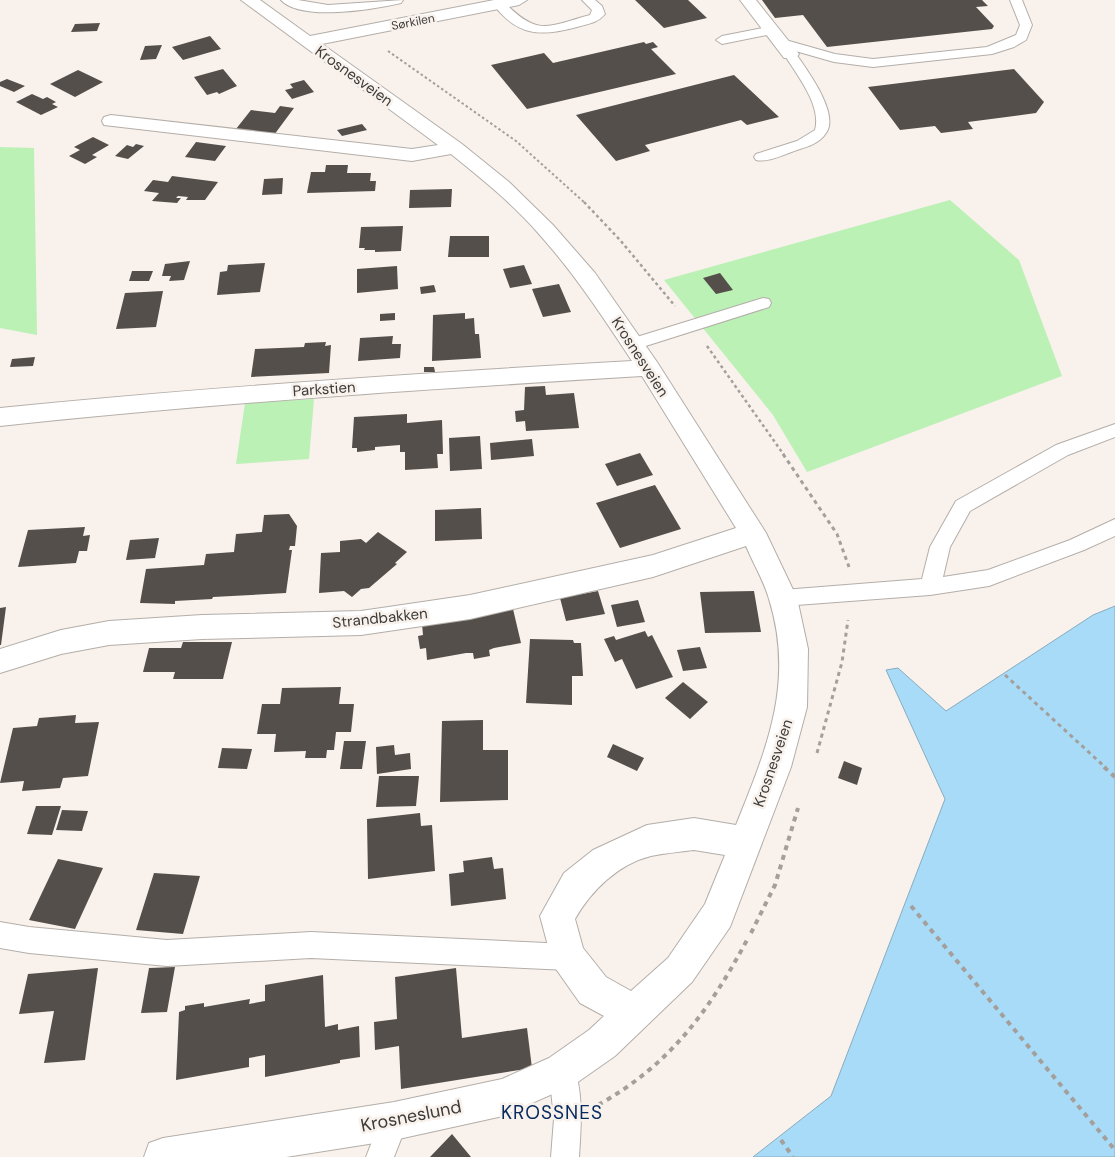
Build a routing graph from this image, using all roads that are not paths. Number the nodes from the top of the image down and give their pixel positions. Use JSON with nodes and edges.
{"nodes":[{"id":1,"x":249,"y":0,"type":"edge"},
{"id":2,"x":287,"y":0,"type":"edge"},
{"id":3,"x":396,"y":0,"type":"edge"},
{"id":4,"x":519,"y":0,"type":"edge"},
{"id":5,"x":588,"y":0,"type":"edge"},
{"id":6,"x":748,"y":0,"type":"edge"},
{"id":7,"x":1016,"y":0,"type":"edge"},
{"id":8,"x":499,"y":4,"type":"junction"},
{"id":9,"x":360,"y":7,"type":"junction"},
{"id":10,"x":366,"y":31,"type":"junction"},
{"id":11,"x":722,"y":40,"type":"dead end"},
{"id":12,"x":307,"y":42,"type":"junction"},
{"id":13,"x":782,"y":42,"type":"junction"},
{"id":14,"x":111,"y":120,"type":"dead end"},
{"id":15,"x":455,"y":148,"type":"junction"},
{"id":16,"x":761,"y":157,"type":"dead end"},
{"id":17,"x":763,"y":302,"type":"dead end"},
{"id":18,"x":633,"y":344,"type":"junction"},
{"id":19,"x":648,"y":368,"type":"junction"},
{"id":20,"x":0,"y":417,"type":"edge"},
{"id":21,"x":1115,"y":430,"type":"edge"},
{"id":22,"x":1115,"y":527,"type":"edge"},
{"id":23,"x":753,"y":533,"type":"junction"},
{"id":24,"x":930,"y":587,"type":"junction"},
{"id":25,"x":784,"y":598,"type":"junction"},
{"id":26,"x":0,"y":661,"type":"edge"},
{"id":27,"x":744,"y":842,"type":"junction"},
{"id":28,"x":0,"y":935,"type":"edge"},
{"id":29,"x":568,"y":957,"type":"junction"},
{"id":30,"x":634,"y":1012,"type":"junction"},
{"id":31,"x":562,"y":1071,"type":"junction"},
{"id":32,"x":394,"y":1121,"type":"junction"},
{"id":33,"x":163,"y":1157,"type":"edge"},
{"id":34,"x":380,"y":1157,"type":"edge"},
{"id":35,"x":565,"y":1157,"type":"edge"}],
"edges":[{"from":1,"to":12,"type":"street","name":"Krosnesveien"},
{"from":2,"to":9,"type":"lane"},
{"from":3,"to":9,"type":"lane"},
{"from":4,"to":8,"type":"street","name":"Sørkilen"},
{"from":5,"to":8,"type":"lane"},
{"from":6,"to":13,"type":"street"},
{"from":7,"to":13,"type":"lane"},
{"from":8,"to":10,"type":"street","name":"Sørkilen"},
{"from":9,"to":10,"type":"lane"},
{"from":10,"to":12,"type":"street","name":"Sørkilen"},
{"from":11,"to":13,"type":"lane"},
{"from":12,"to":15,"type":"street","name":"Krosnesveien"},
{"from":13,"to":16,"type":"lane"},
{"from":14,"to":15,"type":"street"},
{"from":15,"to":18,"type":"street","name":"Krosnesveien"},
{"from":17,"to":18,"type":"lane"},
{"from":18,"to":19,"type":"street","name":"Krosnesveien"},
{"from":19,"to":20,"type":"street","name":"Parkstien"},
{"from":19,"to":23,"type":"street","name":"Krosnesveien"},
{"from":21,"to":24,"type":"lane"},
{"from":22,"to":24,"type":"lane"},
{"from":23,"to":25,"type":"street","name":"Krosnesveien"},
{"from":23,"to":26,"type":"street","name":"Strandbakken"},
{"from":24,"to":25,"type":"lane"},
{"from":25,"to":27,"type":"street","name":"Krosnesveien"},
{"from":27,"to":29,"type":"street"},
{"from":27,"to":30,"type":"street","name":"Krosnesveien"},
{"from":28,"to":29,"type":"lane"},
{"from":29,"to":30,"type":"street"},
{"from":30,"to":31,"type":"street","name":"Krosneslund"},
{"from":31,"to":32,"type":"street","name":"Krosneslund"},
{"from":31,"to":35,"type":"lane"},
{"from":32,"to":33,"type":"street","name":"Krosneslund"},
{"from":32,"to":34,"type":"lane"}]}
